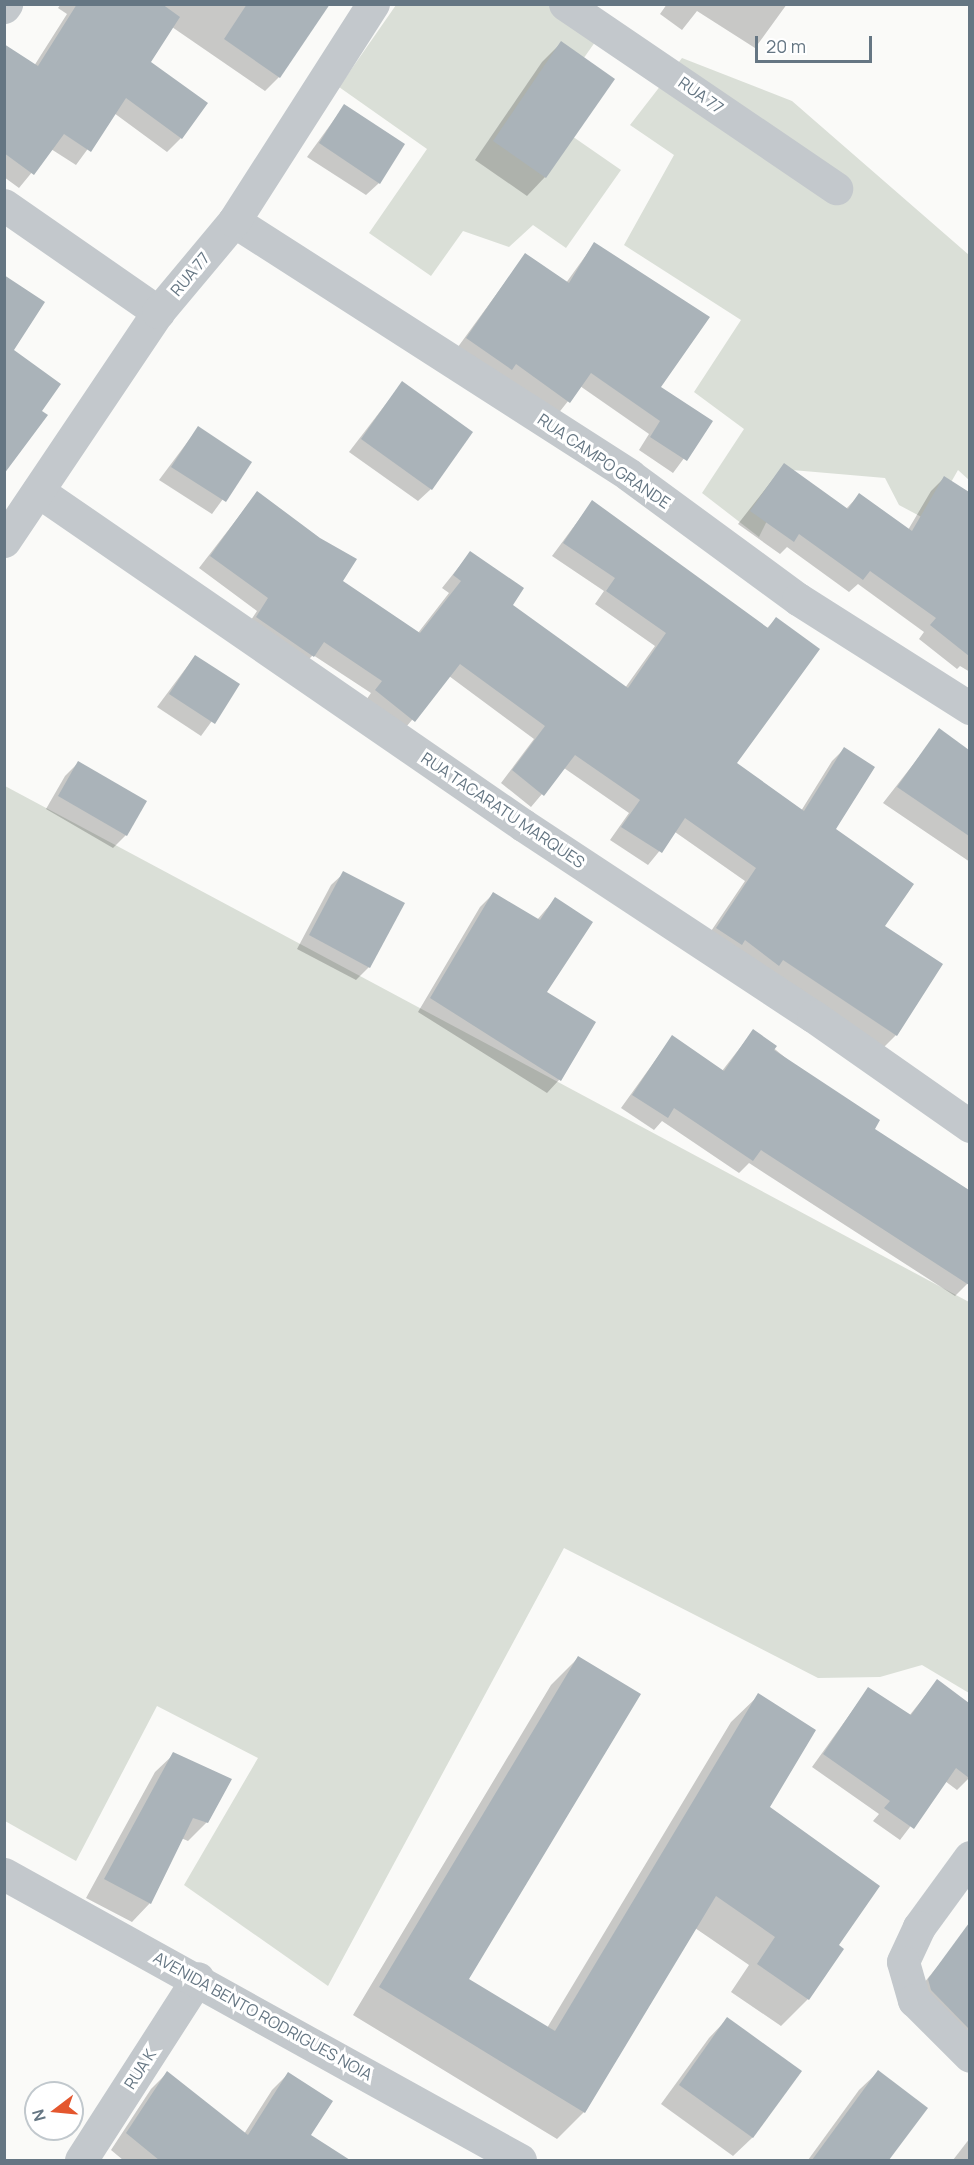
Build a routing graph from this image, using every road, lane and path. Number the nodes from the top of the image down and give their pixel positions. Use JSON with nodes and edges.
{"nodes":[{"id":1,"x":373,"y":4,"type":"edge"},
{"id":2,"x":565,"y":4,"type":"edge"},
{"id":3,"x":836,"y":188,"type":"dead end"},
{"id":4,"x":4,"y":206,"type":"edge"},
{"id":5,"x":234,"y":221,"type":"junction"},
{"id":6,"x":158,"y":312,"type":"junction"},
{"id":7,"x":38,"y":491,"type":"junction"},
{"id":8,"x":4,"y":541,"type":"edge"},
{"id":9,"x":969,"y":708,"type":"edge"},
{"id":10,"x":969,"y":1126,"type":"edge"},
{"id":11,"x":969,"y":1857,"type":"edge"},
{"id":12,"x":4,"y":1874,"type":"edge"},
{"id":13,"x":198,"y":1978,"type":"junction"},
{"id":14,"x":969,"y":2056,"type":"edge"},
{"id":15,"x":81,"y":2160,"type":"edge"},
{"id":16,"x":520,"y":2160,"type":"edge"}],
"edges":[{"from":1,"to":5,"type":"street","name":"RUA 77"},
{"from":2,"to":3,"type":"street","name":"RUA 77"},
{"from":4,"to":6,"type":"street"},
{"from":5,"to":6,"type":"street","name":"RUA 77"},
{"from":5,"to":9,"type":"street","name":"RUA CAMPO GRANDE"},
{"from":6,"to":7,"type":"street","name":"RUA 77"},
{"from":7,"to":8,"type":"street","name":"RUA 77"},
{"from":7,"to":10,"type":"street","name":"RUA TACARATU MARQUES"},
{"from":11,"to":14,"type":"street"},
{"from":12,"to":13,"type":"street","name":"AVENIDA BENTO RODRIGUES NOIA"},
{"from":13,"to":15,"type":"street","name":"RUA K"},
{"from":13,"to":16,"type":"street","name":"AVENIDA BENTO RODRIGUES NOIA"}]}
